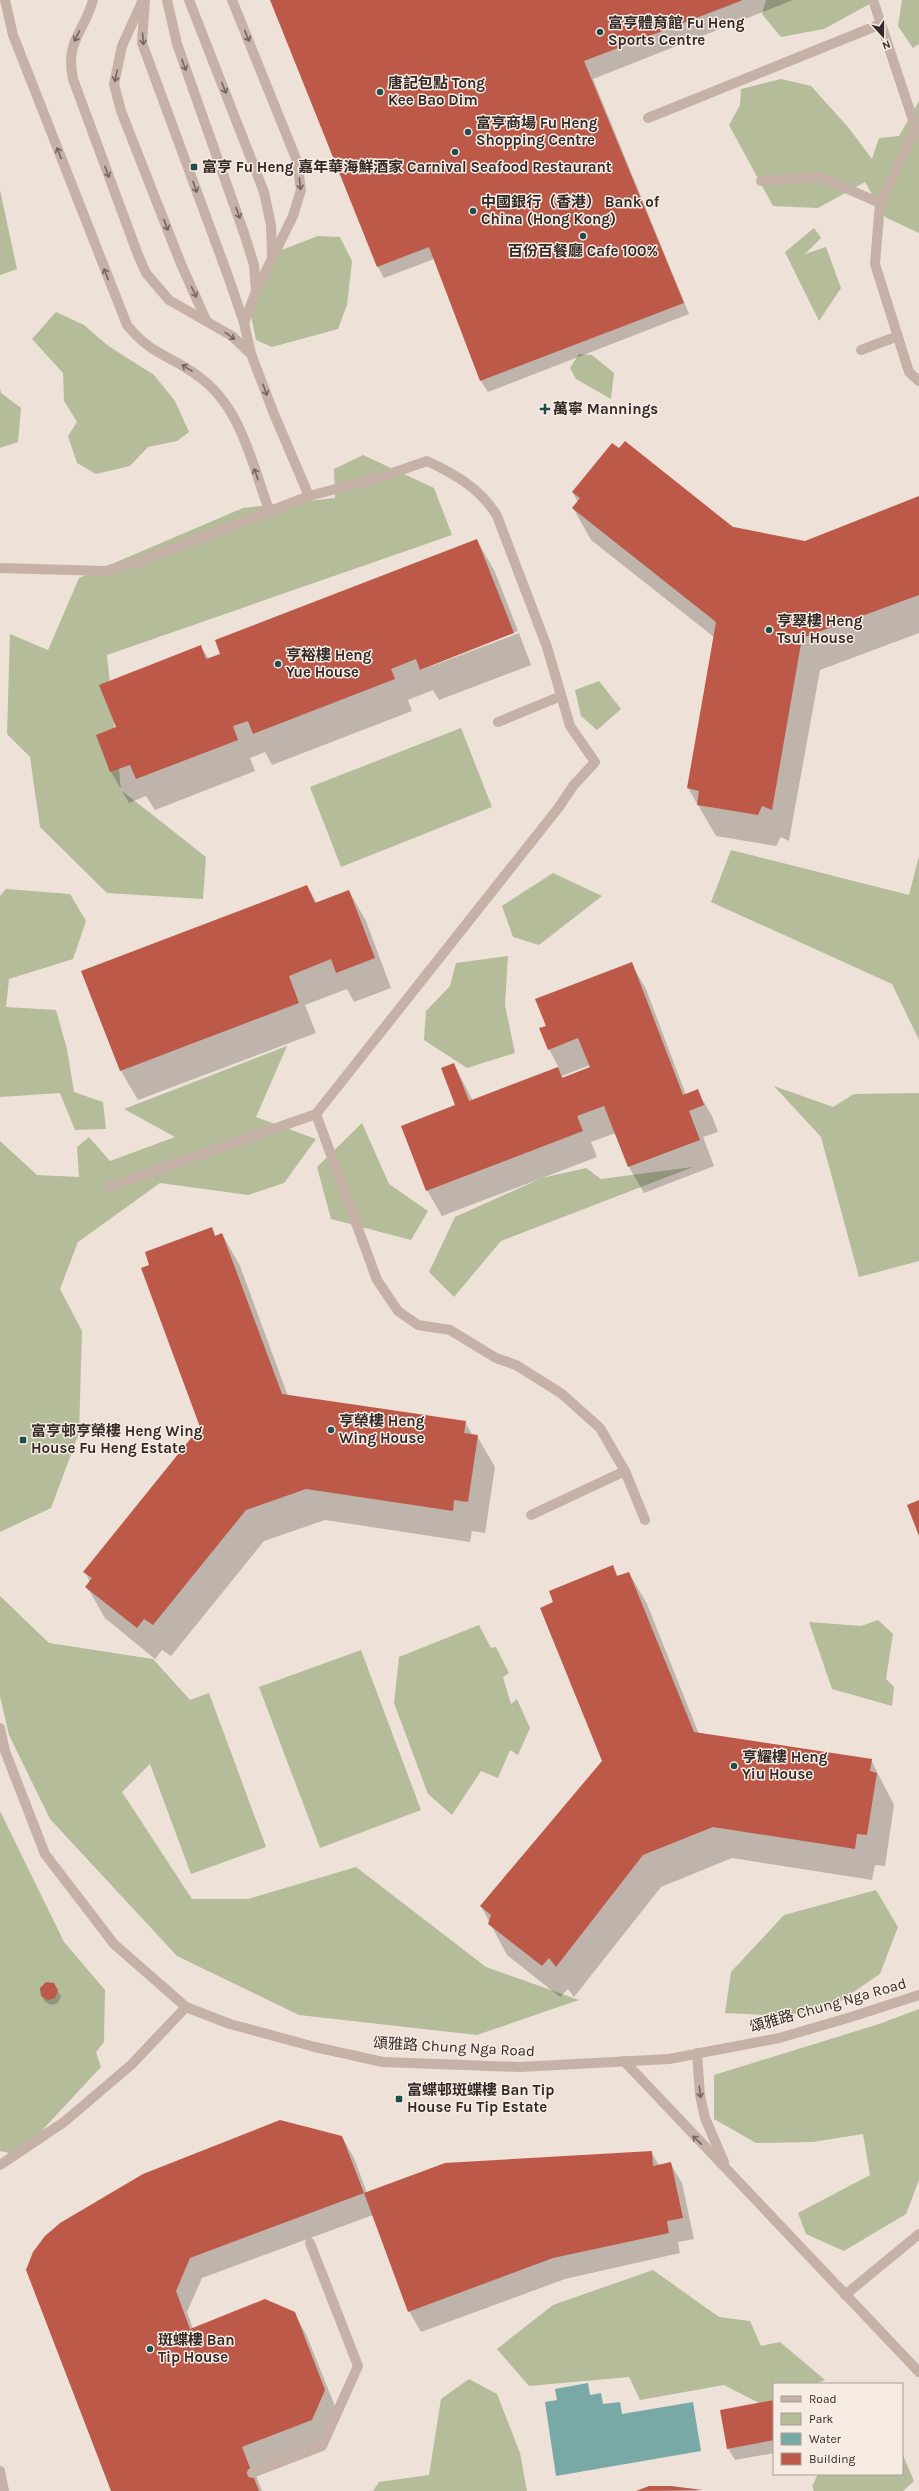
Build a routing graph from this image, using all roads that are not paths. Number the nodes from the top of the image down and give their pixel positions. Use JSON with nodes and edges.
{"nodes":[{"id":1,"x":5,"y":0,"type":"edge"},
{"id":2,"x":92,"y":0,"type":"edge"},
{"id":3,"x":144,"y":0,"type":"edge"},
{"id":4,"x":167,"y":0,"type":"edge"},
{"id":5,"x":189,"y":0,"type":"edge"},
{"id":6,"x":232,"y":0,"type":"edge"},
{"id":7,"x":873,"y":0,"type":"edge"},
{"id":8,"x":881,"y":24,"type":"junction"},
{"id":9,"x":648,"y":118,"type":"dead end"},
{"id":10,"x":761,"y":181,"type":"dead end"},
{"id":11,"x":880,"y":203,"type":"junction"},
{"id":12,"x":272,"y":257,"type":"junction"},
{"id":13,"x":256,"y":291,"type":"junction"},
{"id":14,"x":206,"y":320,"type":"junction"},
{"id":15,"x":244,"y":323,"type":"junction"},
{"id":16,"x":898,"y":336,"type":"junction"},
{"id":17,"x":861,"y":350,"type":"dead end"},
{"id":18,"x":251,"y":354,"type":"junction"},
{"id":19,"x":919,"y":381,"type":"edge"},
{"id":20,"x":309,"y":496,"type":"junction"},
{"id":21,"x":269,"y":510,"type":"junction"},
{"id":22,"x":0,"y":568,"type":"edge"},
{"id":23,"x":561,"y":696,"type":"junction"},
{"id":24,"x":498,"y":722,"type":"dead end"},
{"id":25,"x":316,"y":1114,"type":"junction"},
{"id":26,"x":109,"y":1187,"type":"dead end"},
{"id":27,"x":625,"y":1471,"type":"junction"},
{"id":28,"x":531,"y":1515,"type":"dead end"},
{"id":29,"x":645,"y":1520,"type":"dead end"},
{"id":30,"x":0,"y":1728,"type":"edge"},
{"id":31,"x":919,"y":1995,"type":"edge"},
{"id":32,"x":186,"y":2007,"type":"junction"},
{"id":33,"x":697,"y":2053,"type":"junction"},
{"id":34,"x":624,"y":2061,"type":"junction"},
{"id":35,"x":0,"y":2165,"type":"edge"},
{"id":36,"x":725,"y":2166,"type":"junction"},
{"id":37,"x":919,"y":2234,"type":"edge"},
{"id":38,"x":310,"y":2243,"type":"dead end"},
{"id":39,"x":845,"y":2295,"type":"junction"},
{"id":40,"x":919,"y":2372,"type":"edge"},
{"id":41,"x":0,"y":2471,"type":"edge"},
{"id":42,"x":252,"y":2473,"type":"dead end"},
{"id":43,"x":4,"y":2491,"type":"edge"}],
"edges":[{"from":21,"to":1,"type":"street","one_way":true},
{"from":2,"to":14,"type":"street","one_way":true},
{"from":3,"to":14,"type":"street","one_way":true},
{"from":3,"to":15,"type":"street","one_way":true},
{"from":4,"to":13,"type":"street","one_way":true},
{"from":5,"to":12,"type":"street","one_way":true},
{"from":6,"to":12,"type":"street","one_way":true},
{"from":7,"to":8,"type":"street"},
{"from":8,"to":9,"type":"street"},
{"from":8,"to":11,"type":"street"},
{"from":10,"to":11,"type":"street"},
{"from":11,"to":16,"type":"street"},
{"from":12,"to":13,"type":"street"},
{"from":13,"to":15,"type":"street"},
{"from":14,"to":18,"type":"street","one_way":true},
{"from":15,"to":18,"type":"street"},
{"from":16,"to":17,"type":"street"},
{"from":16,"to":19,"type":"street"},
{"from":18,"to":20,"type":"street","one_way":true},
{"from":20,"to":21,"type":"street"},
{"from":20,"to":23,"type":"street"},
{"from":21,"to":22,"type":"street"},
{"from":23,"to":24,"type":"street"},
{"from":23,"to":25,"type":"street"},
{"from":25,"to":26,"type":"street"},
{"from":25,"to":27,"type":"street"},
{"from":27,"to":28,"type":"street"},
{"from":27,"to":29,"type":"street"},
{"from":30,"to":32,"type":"street","name":"頌雅路 Chung Nga Road"},
{"from":31,"to":33,"type":"street","name":"頌雅路 Chung Nga Road"},
{"from":32,"to":34,"type":"street","name":"頌雅路 Chung Nga Road"},
{"from":32,"to":35,"type":"street"},
{"from":33,"to":34,"type":"street","name":"頌雅路 Chung Nga Road"},
{"from":33,"to":36,"type":"street","one_way":true},
{"from":36,"to":34,"type":"street","one_way":true},
{"from":36,"to":39,"type":"street"},
{"from":37,"to":39,"type":"street"},
{"from":38,"to":42,"type":"street"},
{"from":39,"to":40,"type":"street"},
{"from":41,"to":43,"type":"street"}]}
